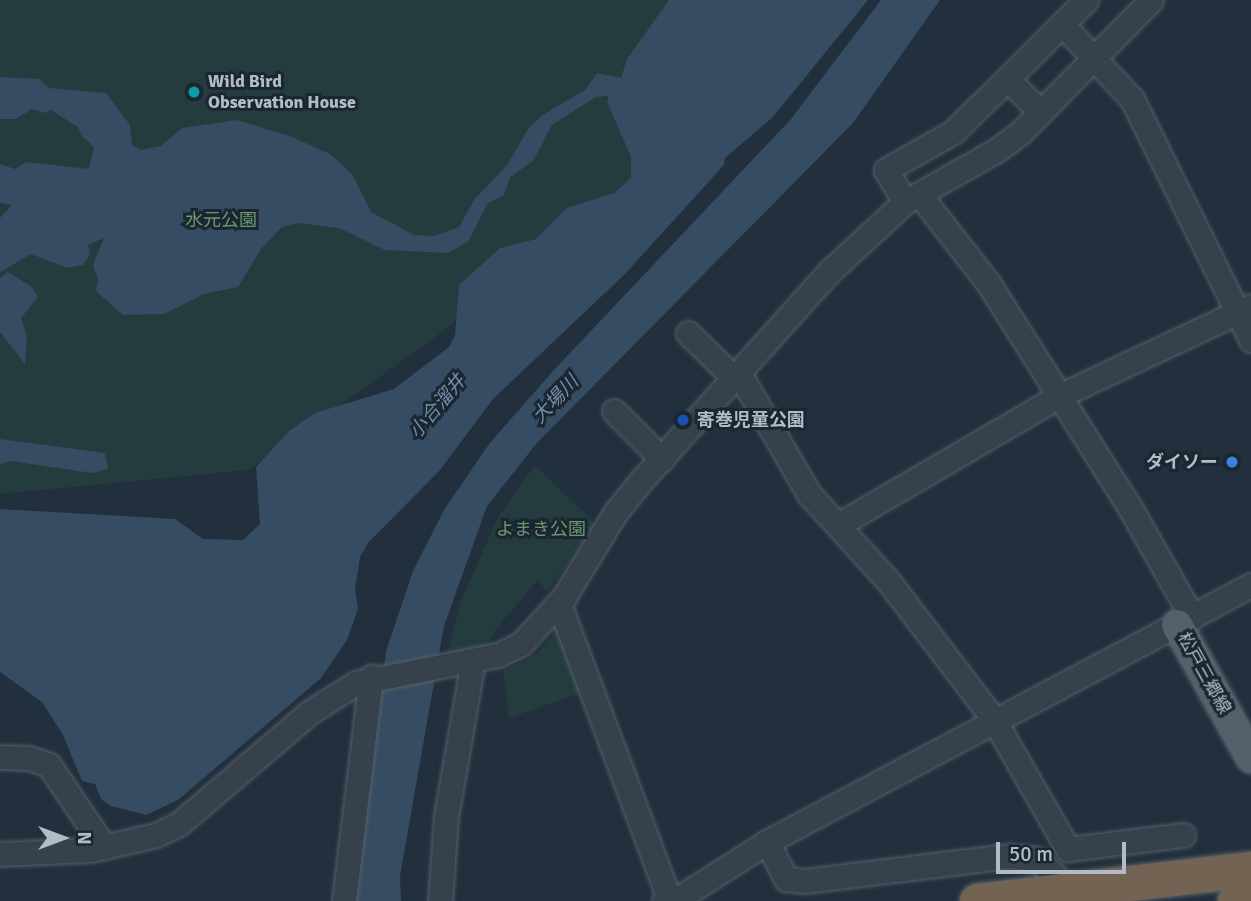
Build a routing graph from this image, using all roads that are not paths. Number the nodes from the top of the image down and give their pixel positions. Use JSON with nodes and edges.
{"nodes":[{"id":1,"x":1086,"y":0,"type":"edge"},
{"id":2,"x":1145,"y":2,"type":"edge"},
{"id":3,"x":1062,"y":24,"type":"junction"},
{"id":4,"x":1094,"y":56,"type":"junction"},
{"id":5,"x":1007,"y":79,"type":"junction"},
{"id":6,"x":1040,"y":111,"type":"junction"},
{"id":7,"x":953,"y":132,"type":"junction"},
{"id":8,"x":972,"y":164,"type":"junction"},
{"id":9,"x":912,"y":198,"type":"junction"},
{"id":10,"x":1244,"y":309,"type":"edge"},
{"id":11,"x":688,"y":333,"type":"dead end"},
{"id":12,"x":1251,"y":340,"type":"edge"},
{"id":13,"x":738,"y":377,"type":"junction"},
{"id":14,"x":1059,"y":396,"type":"junction"},
{"id":15,"x":614,"y":411,"type":"dead end"},
{"id":16,"x":662,"y":458,"type":"junction"},
{"id":17,"x":838,"y":525,"type":"junction"},
{"id":18,"x":1251,"y":585,"type":"edge"},
{"id":19,"x":559,"y":604,"type":"junction"},
{"id":20,"x":1185,"y":621,"type":"junction"},
{"id":21,"x":463,"y":663,"type":"junction"},
{"id":22,"x":374,"y":676,"type":"junction"},
{"id":23,"x":994,"y":720,"type":"junction"},
{"id":24,"x":0,"y":757,"type":"edge"},
{"id":25,"x":1251,"y":758,"type":"edge"},
{"id":26,"x":1183,"y":835,"type":"dead end"},
{"id":27,"x":1059,"y":836,"type":"junction"},
{"id":28,"x":767,"y":842,"type":"junction"},
{"id":29,"x":104,"y":848,"type":"junction"},
{"id":30,"x":0,"y":854,"type":"edge"},
{"id":31,"x":1251,"y":869,"type":"edge"},
{"id":32,"x":1251,"y":878,"type":"edge"},
{"id":33,"x":1058,"y":886,"type":"edge"},
{"id":34,"x":1251,"y":899,"type":"edge"},
{"id":35,"x":666,"y":900,"type":"edge"},
{"id":36,"x":344,"y":901,"type":"edge"},
{"id":37,"x":440,"y":901,"type":"edge"},
{"id":38,"x":977,"y":901,"type":"edge"},
{"id":39,"x":1235,"y":901,"type":"edge"}],
"edges":[{"from":1,"to":3,"type":"street"},
{"from":2,"to":4,"type":"street"},
{"from":3,"to":4,"type":"street"},
{"from":3,"to":5,"type":"street"},
{"from":4,"to":6,"type":"street"},
{"from":4,"to":10,"type":"street"},
{"from":5,"to":6,"type":"street"},
{"from":5,"to":7,"type":"street"},
{"from":6,"to":8,"type":"street"},
{"from":7,"to":8,"type":"street"},
{"from":7,"to":9,"type":"street"},
{"from":8,"to":9,"type":"street"},
{"from":9,"to":13,"type":"street"},
{"from":9,"to":14,"type":"street"},
{"from":10,"to":12,"type":"street"},
{"from":10,"to":14,"type":"street"},
{"from":11,"to":13,"type":"street"},
{"from":13,"to":16,"type":"street"},
{"from":13,"to":17,"type":"street"},
{"from":14,"to":17,"type":"street"},
{"from":14,"to":20,"type":"street"},
{"from":15,"to":16,"type":"street"},
{"from":16,"to":19,"type":"street"},
{"from":17,"to":23,"type":"street"},
{"from":18,"to":20,"type":"street"},
{"from":19,"to":21,"type":"street"},
{"from":19,"to":35,"type":"street"},
{"from":20,"to":23,"type":"street"},
{"from":20,"to":25,"type":"main road","name":"松戸三郷線"},
{"from":21,"to":22,"type":"street"},
{"from":21,"to":37,"type":"street"},
{"from":22,"to":29,"type":"street"},
{"from":22,"to":36,"type":"street"},
{"from":23,"to":27,"type":"street"},
{"from":23,"to":28,"type":"street"},
{"from":24,"to":29,"type":"street"},
{"from":26,"to":27,"type":"street"},
{"from":27,"to":33,"type":"street"},
{"from":28,"to":33,"type":"street"},
{"from":28,"to":35,"type":"street"},
{"from":29,"to":30,"type":"street"},
{"from":31,"to":33,"type":"highway"},
{"from":32,"to":33,"type":"highway"},
{"from":33,"to":38,"type":"highway"},
{"from":34,"to":39,"type":"highway"}]}
